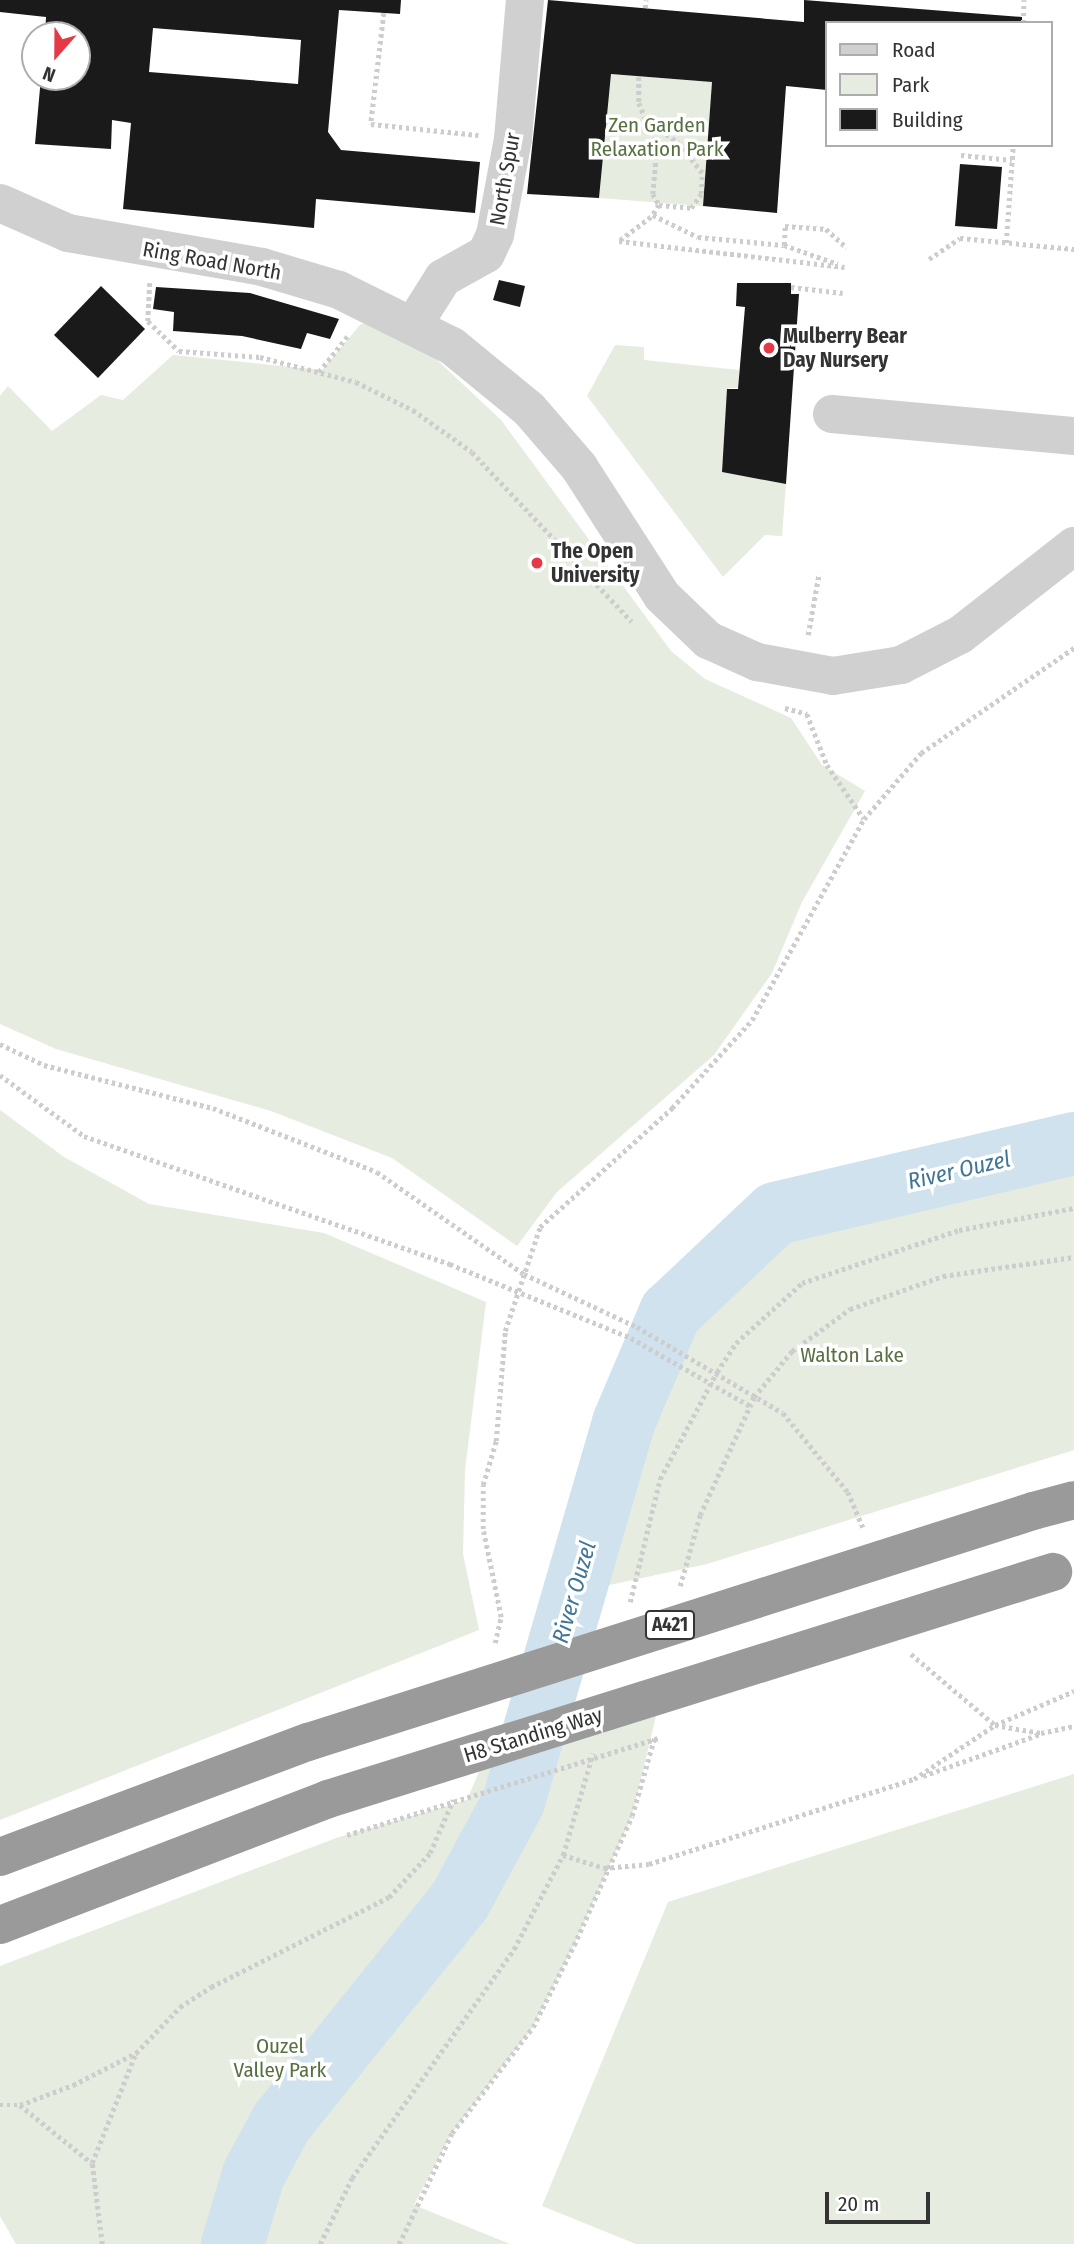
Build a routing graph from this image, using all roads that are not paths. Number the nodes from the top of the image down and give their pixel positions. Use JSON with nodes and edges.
{"nodes":[{"id":1,"x":525,"y":0,"type":"edge"},
{"id":2,"x":0,"y":203,"type":"edge"},
{"id":3,"x":414,"y":324,"type":"junction"},
{"id":4,"x":832,"y":414,"type":"dead end"},
{"id":5,"x":1074,"y":436,"type":"edge"},
{"id":6,"x":1074,"y":546,"type":"edge"},
{"id":7,"x":1074,"y":1500,"type":"edge"},
{"id":8,"x":1064,"y":1569,"type":"edge"},
{"id":9,"x":0,"y":1857,"type":"edge"},
{"id":10,"x":0,"y":1926,"type":"edge"}],
"edges":[{"from":1,"to":3,"type":"lane","name":"North Spur"},
{"from":2,"to":3,"type":"lane","name":"Ring Road North"},
{"from":3,"to":6,"type":"lane","name":"Ring Road North"},
{"from":4,"to":5,"type":"lane"},
{"from":7,"to":9,"type":"highway","number":"A421","bridge":true},
{"from":8,"to":10,"type":"highway","name":"H8 Standing Way","bridge":true}]}
